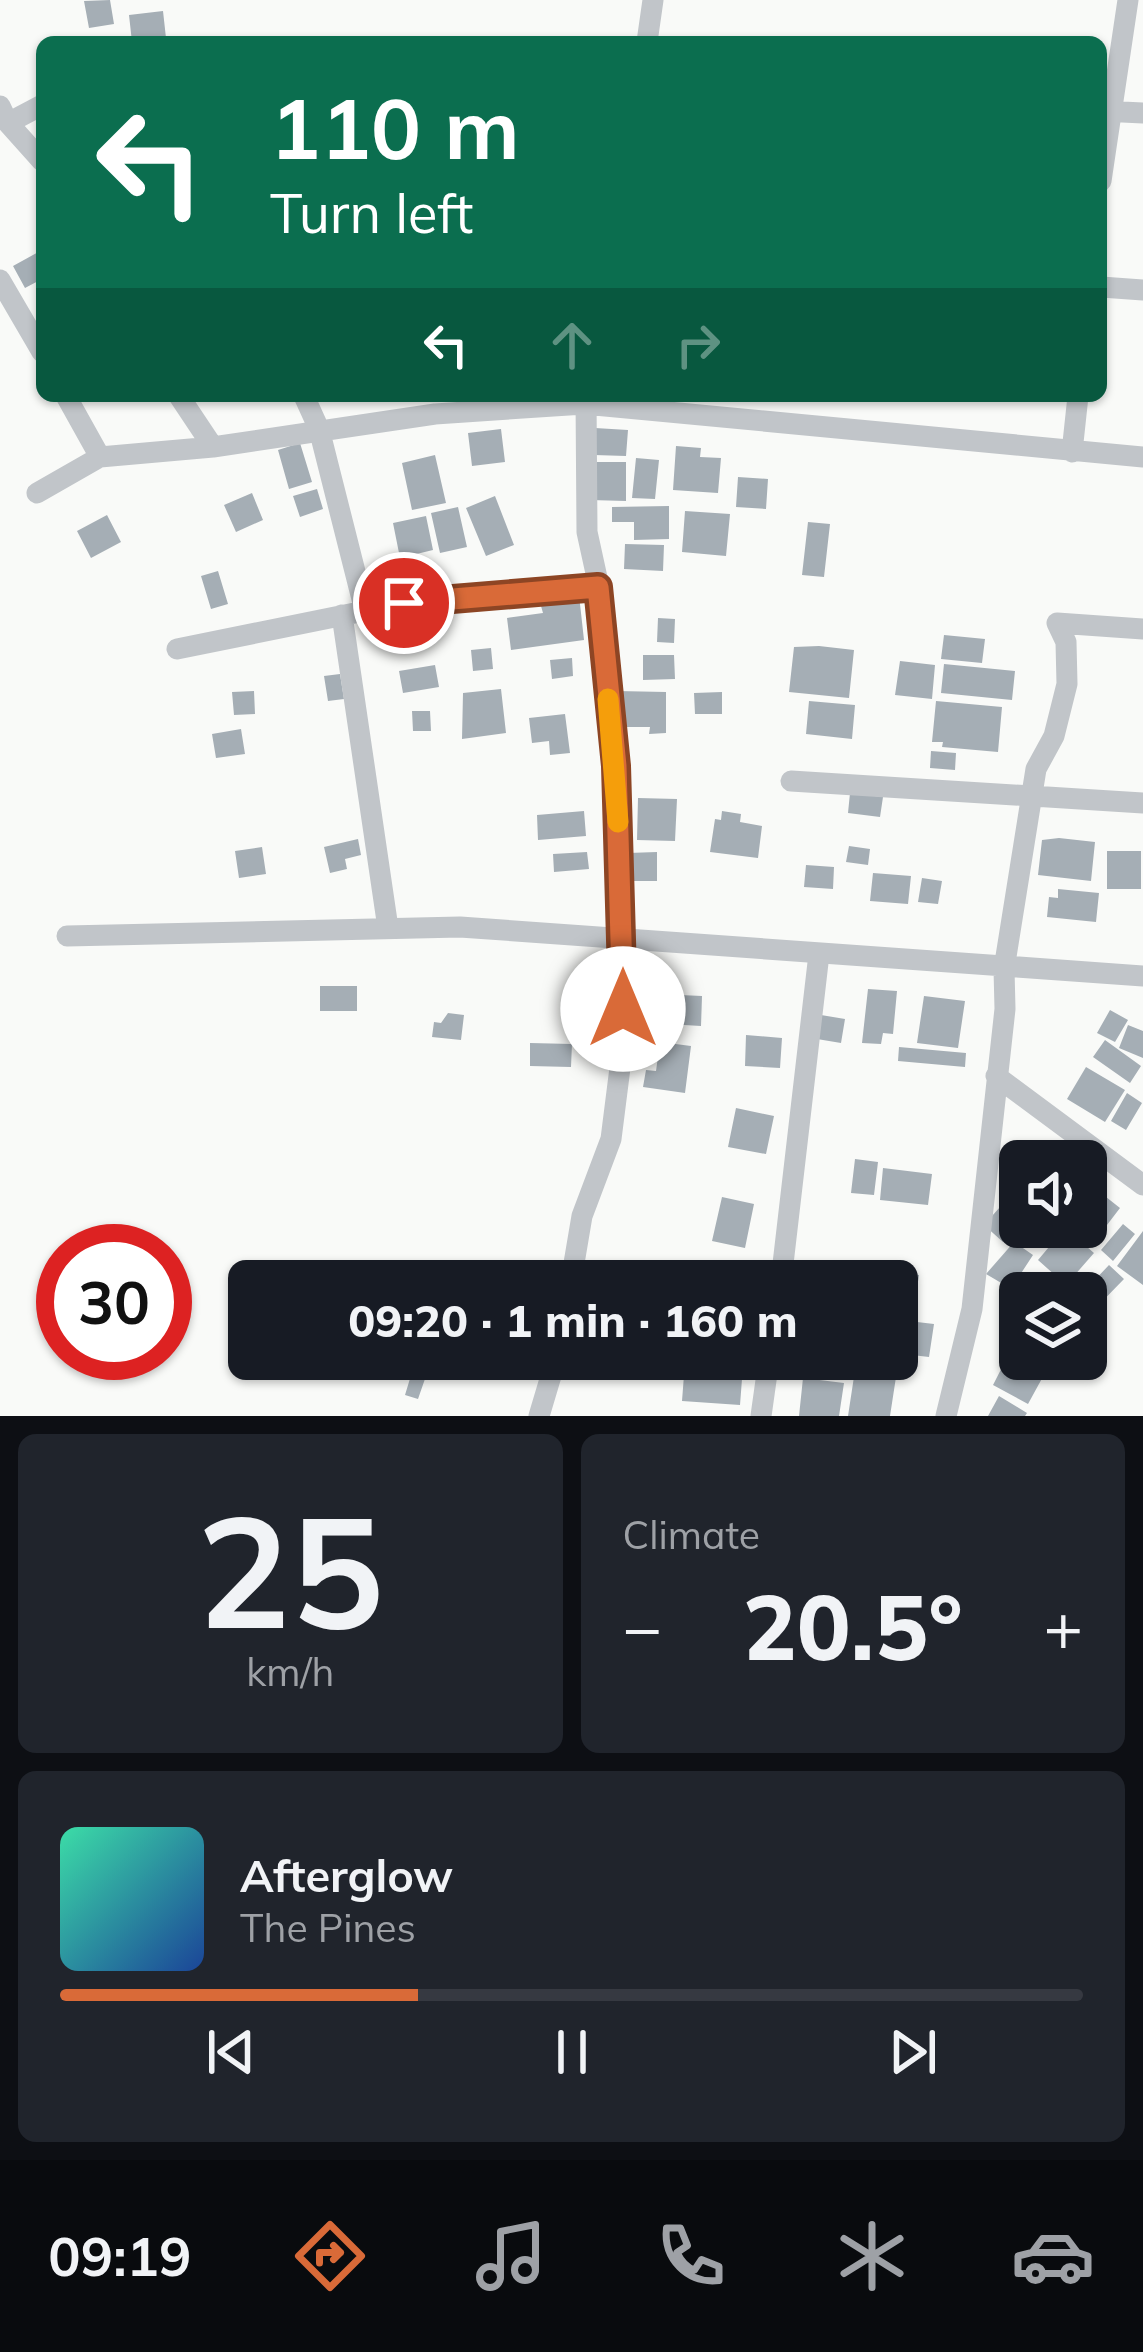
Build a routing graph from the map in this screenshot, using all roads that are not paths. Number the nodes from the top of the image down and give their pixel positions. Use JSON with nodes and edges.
{"nodes":[{"id":1,"x":653,"y":0,"type":"edge"},
{"id":2,"x":1128,"y":0,"type":"edge"},
{"id":3,"x":648,"y":36,"type":"edge"},
{"id":4,"x":36,"y":106,"type":"edge"},
{"id":5,"x":1107,"y":106,"type":"edge"},
{"id":6,"x":1107,"y":111,"type":"edge"},
{"id":7,"x":1143,"y":113,"type":"edge"},
{"id":8,"x":4,"y":114,"type":"edge"},
{"id":9,"x":36,"y":154,"type":"edge"},
{"id":10,"x":0,"y":280,"type":"edge"},
{"id":11,"x":1107,"y":287,"type":"edge"},
{"id":12,"x":1143,"y":290,"type":"edge"},
{"id":13,"x":36,"y":342,"type":"edge"},
{"id":14,"x":69,"y":402,"type":"edge"},
{"id":15,"x":183,"y":402,"type":"edge"},
{"id":16,"x":307,"y":402,"type":"edge"},
{"id":17,"x":564,"y":402,"type":"edge"},
{"id":18,"x":585,"y":402,"type":"edge"},
{"id":19,"x":604,"y":402,"type":"edge"},
{"id":20,"x":1077,"y":402,"type":"edge"},
{"id":21,"x":319,"y":429,"type":"junction"},
{"id":22,"x":213,"y":447,"type":"junction"},
{"id":23,"x":1072,"y":452,"type":"junction"},
{"id":24,"x":100,"y":457,"type":"junction"},
{"id":25,"x":1143,"y":458,"type":"edge"},
{"id":26,"x":37,"y":493,"type":"dead end"},
{"id":27,"x":598,"y":587,"type":"junction"},
{"id":28,"x":365,"y":610,"type":"junction"},
{"id":29,"x":342,"y":615,"type":"junction"},
{"id":30,"x":1143,"y":629,"type":"edge"},
{"id":31,"x":177,"y":649,"type":"dead end"},
{"id":32,"x":791,"y":781,"type":"dead end"},
{"id":33,"x":1033,"y":793,"type":"junction"},
{"id":34,"x":1143,"y":803,"type":"edge"},
{"id":35,"x":388,"y":928,"type":"junction"},
{"id":36,"x":67,"y":936,"type":"dead end"},
{"id":37,"x":622,"y":937,"type":"junction"},
{"id":38,"x":818,"y":954,"type":"junction"},
{"id":39,"x":1004,"y":969,"type":"junction"},
{"id":40,"x":1143,"y":976,"type":"edge"},
{"id":41,"x":996,"y":1076,"type":"junction"},
{"id":42,"x":1143,"y":1185,"type":"edge"},
{"id":43,"x":575,"y":1260,"type":"edge"},
{"id":44,"x":783,"y":1260,"type":"edge"},
{"id":45,"x":549,"y":1380,"type":"edge"},
{"id":46,"x":766,"y":1380,"type":"edge"},
{"id":47,"x":538,"y":1416,"type":"edge"},
{"id":48,"x":761,"y":1416,"type":"edge"},
{"id":49,"x":946,"y":1416,"type":"edge"}],
"edges":[{"from":1,"to":3,"type":"street"},
{"from":2,"to":5,"type":"street"},
{"from":4,"to":8,"type":"street"},
{"from":6,"to":7,"type":"street"},
{"from":8,"to":9,"type":"street"},
{"from":10,"to":13,"type":"street"},
{"from":11,"to":12,"type":"street"},
{"from":14,"to":24,"type":"street"},
{"from":15,"to":22,"type":"street"},
{"from":16,"to":21,"type":"street"},
{"from":17,"to":21,"type":"street"},
{"from":18,"to":27,"type":"street"},
{"from":19,"to":23,"type":"street"},
{"from":20,"to":23,"type":"street"},
{"from":21,"to":22,"type":"street"},
{"from":21,"to":28,"type":"street"},
{"from":22,"to":24,"type":"street"},
{"from":23,"to":25,"type":"street"},
{"from":24,"to":26,"type":"street"},
{"from":27,"to":28,"type":"street"},
{"from":27,"to":37,"type":"street"},
{"from":28,"to":29,"type":"street"},
{"from":29,"to":31,"type":"street"},
{"from":29,"to":35,"type":"street"},
{"from":30,"to":33,"type":"street"},
{"from":32,"to":33,"type":"street"},
{"from":33,"to":34,"type":"street"},
{"from":33,"to":39,"type":"street"},
{"from":35,"to":36,"type":"street"},
{"from":35,"to":37,"type":"street"},
{"from":37,"to":38,"type":"street"},
{"from":37,"to":43,"type":"street"},
{"from":38,"to":39,"type":"street"},
{"from":38,"to":44,"type":"street"},
{"from":39,"to":40,"type":"street"},
{"from":39,"to":41,"type":"street"},
{"from":41,"to":42,"type":"street"},
{"from":41,"to":49,"type":"street"},
{"from":45,"to":47,"type":"street"},
{"from":46,"to":48,"type":"street"}]}
